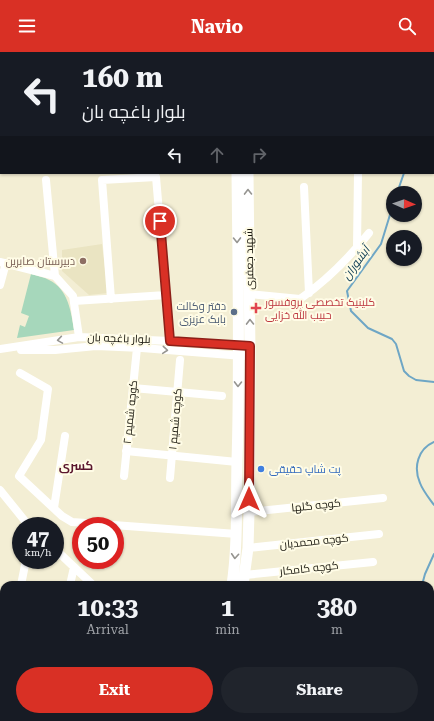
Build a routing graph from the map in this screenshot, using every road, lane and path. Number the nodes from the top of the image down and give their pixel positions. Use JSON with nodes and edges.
{"nodes":[{"id":1,"x":237,"y":174,"type":"edge"},
{"id":2,"x":248,"y":174,"type":"edge"},
{"id":3,"x":358,"y":174,"type":"edge"},
{"id":4,"x":46,"y":180,"type":"dead end"},
{"id":5,"x":304,"y":187,"type":"dead end"},
{"id":6,"x":368,"y":232,"type":"dead end"},
{"id":7,"x":357,"y":247,"type":"junction"},
{"id":8,"x":3,"y":262,"type":"edge"},
{"id":9,"x":55,"y":276,"type":"junction"},
{"id":10,"x":0,"y":285,"type":"edge"},
{"id":11,"x":309,"y":293,"type":"junction"},
{"id":12,"x":249,"y":294,"type":"junction"},
{"id":13,"x":166,"y":295,"type":"junction"},
{"id":14,"x":111,"y":299,"type":"junction"},
{"id":15,"x":74,"y":301,"type":"junction"},
{"id":16,"x":79,"y":337,"type":"junction"},
{"id":17,"x":170,"y":341,"type":"junction"},
{"id":18,"x":137,"y":348,"type":"junction"},
{"id":19,"x":0,"y":349,"type":"edge"},
{"id":20,"x":234,"y":350,"type":"junction"},
{"id":21,"x":250,"y":351,"type":"junction"},
{"id":22,"x":180,"y":360,"type":"dead end"},
{"id":23,"x":20,"y":373,"type":"dead end"},
{"id":24,"x":133,"y":388,"type":"junction"},
{"id":25,"x":177,"y":392,"type":"junction"},
{"id":26,"x":222,"y":396,"type":"dead end"},
{"id":27,"x":65,"y":436,"type":"dead end"},
{"id":28,"x":126,"y":451,"type":"junction"},
{"id":29,"x":172,"y":455,"type":"junction"},
{"id":30,"x":237,"y":462,"type":"junction"},
{"id":31,"x":124,"y":476,"type":"dead end"},
{"id":32,"x":170,"y":478,"type":"dead end"},
{"id":33,"x":0,"y":490,"type":"edge"},
{"id":34,"x":383,"y":498,"type":"dead end"},
{"id":35,"x":54,"y":508,"type":"junction"},
{"id":36,"x":249,"y":512,"type":"junction"},
{"id":37,"x":22,"y":517,"type":"edge"},
{"id":38,"x":236,"y":534,"type":"junction"},
{"id":39,"x":379,"y":534,"type":"dead end"},
{"id":40,"x":248,"y":548,"type":"junction"},
{"id":41,"x":64,"y":558,"type":"edge"},
{"id":42,"x":373,"y":562,"type":"dead end"},
{"id":43,"x":72,"y":565,"type":"edge"},
{"id":44,"x":24,"y":569,"type":"edge"},
{"id":45,"x":74,"y":569,"type":"edge"},
{"id":46,"x":76,"y":569,"type":"edge"},
{"id":47,"x":244,"y":580,"type":"edge"},
{"id":48,"x":22,"y":581,"type":"edge"},
{"id":49,"x":71,"y":581,"type":"edge"},
{"id":50,"x":89,"y":581,"type":"edge"},
{"id":51,"x":232,"y":581,"type":"edge"}],
"edges":[{"from":1,"to":20,"type":"main road","name":"شهید جعفری","one_way":true},
{"from":12,"to":2,"type":"main road","name":"شهید جعفری","one_way":true},
{"from":3,"to":7,"type":"street"},
{"from":4,"to":9,"type":"street"},
{"from":5,"to":11,"type":"street"},
{"from":6,"to":7,"type":"street"},
{"from":7,"to":11,"type":"street"},
{"from":8,"to":9,"type":"street"},
{"from":8,"to":10,"type":"street"},
{"from":9,"to":15,"type":"street"},
{"from":11,"to":12,"type":"street"},
{"from":21,"to":12,"type":"main road","name":"شهید جعفری","one_way":true},
{"from":13,"to":14,"type":"street"},
{"from":13,"to":14,"type":"street"},
{"from":13,"to":17,"type":"street"},
{"from":14,"to":15,"type":"street"},
{"from":15,"to":16,"type":"street"},
{"from":16,"to":17,"type":"street","name":"بلوار باغچه بان"},
{"from":16,"to":19,"type":"street","name":"بلوار باغچه بان","one_way":true},
{"from":17,"to":20,"type":"street","name":"بلوار باغچه بان"},
{"from":18,"to":19,"type":"street","name":"بلوار باغچه بان"},
{"from":18,"to":20,"type":"street","name":"بلوار باغچه بان","one_way":true},
{"from":18,"to":24,"type":"street","name":"کوچه شمیم ۲"},
{"from":20,"to":21,"type":"street"},
{"from":20,"to":30,"type":"main road","name":"شهید جعفری","one_way":true},
{"from":21,"to":36,"type":"main road","name":"شهید جعفری"},
{"from":22,"to":25,"type":"street","name":"کوچه شمیم ۱"},
{"from":23,"to":35,"type":"street"},
{"from":24,"to":25,"type":"street"},
{"from":24,"to":28,"type":"street","name":"کوچه شمیم ۲"},
{"from":25,"to":26,"type":"street"},
{"from":25,"to":29,"type":"street","name":"کوچه شمیم ۱"},
{"from":27,"to":35,"type":"street"},
{"from":28,"to":29,"type":"street"},
{"from":28,"to":31,"type":"street","name":"کوچه شمیم ۲"},
{"from":29,"to":30,"type":"street"},
{"from":29,"to":32,"type":"street","name":"کوچه شمیم ۱"},
{"from":30,"to":38,"type":"main road","name":"شهید جعفری"},
{"from":33,"to":37,"type":"street"},
{"from":34,"to":36,"type":"street","name":"کوچه گلها"},
{"from":35,"to":38,"type":"street"},
{"from":36,"to":40,"type":"main road","name":"شهید جعفری"},
{"from":38,"to":51,"type":"main road","name":"شهید جعفری","one_way":true},
{"from":39,"to":40,"type":"street","name":"کوچه محمدیان"},
{"from":40,"to":47,"type":"main road","name":"شهید جعفری"},
{"from":41,"to":43,"type":"street"},
{"from":42,"to":47,"type":"street","name":"کوچه کامکار"},
{"from":44,"to":48,"type":"street"},
{"from":45,"to":49,"type":"street"},
{"from":46,"to":50,"type":"street"}]}
